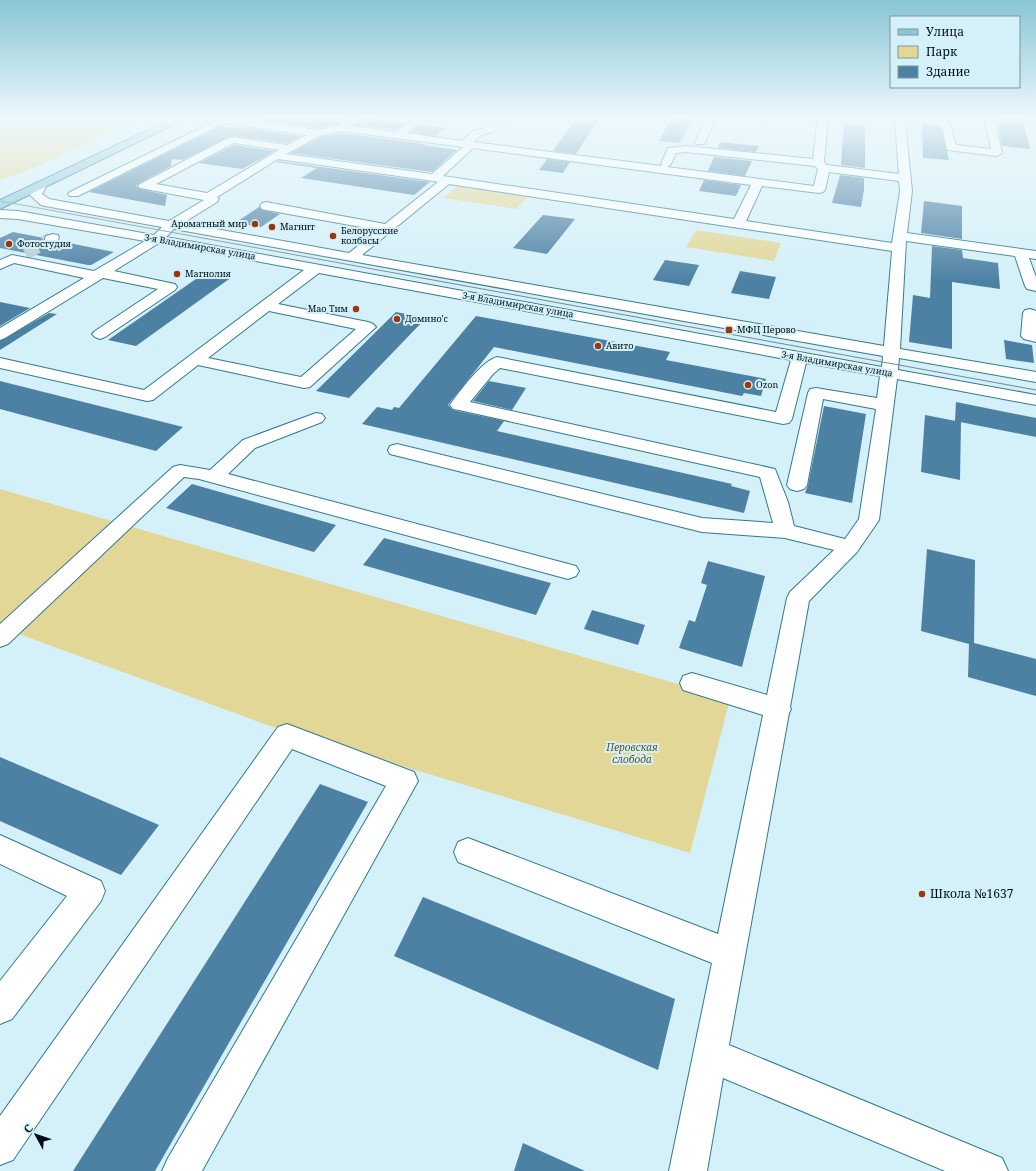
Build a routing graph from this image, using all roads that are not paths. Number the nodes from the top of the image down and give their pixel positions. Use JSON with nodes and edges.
{"nodes":[{"id":1,"x":69,"y":172,"type":"edge"},
{"id":2,"x":118,"y":172,"type":"edge"},
{"id":3,"x":171,"y":172,"type":"edge"},
{"id":4,"x":250,"y":172,"type":"edge"},
{"id":5,"x":388,"y":172,"type":"edge"},
{"id":6,"x":446,"y":172,"type":"edge"},
{"id":7,"x":679,"y":172,"type":"edge"},
{"id":8,"x":821,"y":172,"type":"edge"},
{"id":9,"x":861,"y":172,"type":"edge"},
{"id":10,"x":904,"y":172,"type":"edge"},
{"id":11,"x":905,"y":178,"type":"junction"},
{"id":12,"x":440,"y":179,"type":"junction"},
{"id":13,"x":758,"y":182,"type":"junction"},
{"id":14,"x":41,"y":185,"type":"junction"},
{"id":15,"x":74,"y":194,"type":"dead end"},
{"id":16,"x":209,"y":197,"type":"junction"},
{"id":17,"x":0,"y":204,"type":"edge"},
{"id":18,"x":266,"y":206,"type":"dead end"},
{"id":19,"x":0,"y":214,"type":"edge"},
{"id":20,"x":171,"y":224,"type":"junction"},
{"id":21,"x":739,"y":224,"type":"junction"},
{"id":22,"x":388,"y":228,"type":"junction"},
{"id":23,"x":157,"y":239,"type":"junction"},
{"id":24,"x":899,"y":242,"type":"junction"},
{"id":25,"x":925,"y":246,"type":"dead end"},
{"id":26,"x":24,"y":253,"type":"tunnel mouth"},
{"id":27,"x":1021,"y":254,"type":"junction"},
{"id":28,"x":1036,"y":255,"type":"edge"},
{"id":29,"x":352,"y":257,"type":"junction"},
{"id":30,"x":6,"y":262,"type":"edge"},
{"id":31,"x":316,"y":268,"type":"junction"},
{"id":32,"x":99,"y":274,"type":"junction"},
{"id":33,"x":1036,"y":287,"type":"edge"},
{"id":34,"x":268,"y":306,"type":"junction"},
{"id":35,"x":1030,"y":313,"type":"dead end"},
{"id":36,"x":100,"y":334,"type":"dead end"},
{"id":37,"x":0,"y":335,"type":"edge"},
{"id":38,"x":1036,"y":337,"type":"edge"},
{"id":39,"x":892,"y":352,"type":"junction"},
{"id":40,"x":800,"y":357,"type":"junction"},
{"id":41,"x":195,"y":360,"type":"junction"},
{"id":42,"x":0,"y":363,"type":"edge"},
{"id":43,"x":889,"y":373,"type":"junction"},
{"id":44,"x":1036,"y":377,"type":"edge"},
{"id":45,"x":1036,"y":400,"type":"edge"},
{"id":46,"x":885,"y":405,"type":"junction"},
{"id":47,"x":316,"y":418,"type":"dead end"},
{"id":48,"x":397,"y":450,"type":"dead end"},
{"id":49,"x":215,"y":476,"type":"junction"},
{"id":50,"x":797,"y":485,"type":"dead end"},
{"id":51,"x":785,"y":531,"type":"junction"},
{"id":52,"x":850,"y":547,"type":"junction"},
{"id":53,"x":568,"y":571,"type":"dead end"},
{"id":54,"x":0,"y":638,"type":"edge"},
{"id":55,"x":692,"y":683,"type":"dead end"},
{"id":56,"x":778,"y":709,"type":"junction"},
{"id":57,"x":0,"y":849,"type":"edge"},
{"id":58,"x":468,"y":852,"type":"dead end"},
{"id":59,"x":730,"y":953,"type":"junction"},
{"id":60,"x":0,"y":1007,"type":"edge"},
{"id":61,"x":711,"y":1055,"type":"junction"},
{"id":62,"x":0,"y":1147,"type":"edge"},
{"id":63,"x":181,"y":1171,"type":"edge"},
{"id":64,"x":688,"y":1171,"type":"edge"},
{"id":65,"x":989,"y":1171,"type":"edge"}],
"edges":[{"from":1,"to":14,"type":"main road"},
{"from":2,"to":15,"type":"street"},
{"from":3,"to":16,"type":"street"},
{"from":4,"to":16,"type":"street"},
{"from":5,"to":12,"type":"street"},
{"from":6,"to":12,"type":"street"},
{"from":7,"to":13,"type":"street"},
{"from":8,"to":13,"type":"street"},
{"from":9,"to":11,"type":"street"},
{"from":10,"to":11,"type":"street"},
{"from":11,"to":24,"type":"street"},
{"from":12,"to":21,"type":"street"},
{"from":12,"to":22,"type":"street"},
{"from":13,"to":21,"type":"street"},
{"from":14,"to":17,"type":"main road"},
{"from":14,"to":20,"type":"street","name":"3-я Владимирская улица"},
{"from":16,"to":20,"type":"street"},
{"from":18,"to":22,"type":"street"},
{"from":19,"to":23,"type":"street","name":"3-я Владимирская улица"},
{"from":20,"to":23,"type":"street"},
{"from":20,"to":29,"type":"street","name":"3-я Владимирская улица"},
{"from":21,"to":24,"type":"street"},
{"from":22,"to":29,"type":"street"},
{"from":23,"to":31,"type":"street","name":"3-я Владимирская улица"},
{"from":23,"to":32,"type":"street"},
{"from":24,"to":25,"type":"street"},
{"from":24,"to":27,"type":"street"},
{"from":24,"to":39,"type":"street"},
{"from":26,"to":30,"type":"street"},
{"from":27,"to":28,"type":"street"},
{"from":27,"to":33,"type":"street"},
{"from":29,"to":39,"type":"street","name":"3-я Владимирская улица"},
{"from":30,"to":32,"type":"street"},
{"from":31,"to":34,"type":"street"},
{"from":31,"to":40,"type":"street","name":"3-я Владимирская улица"},
{"from":32,"to":36,"type":"street"},
{"from":32,"to":37,"type":"street"},
{"from":34,"to":41,"type":"street"},
{"from":34,"to":41,"type":"street"},
{"from":35,"to":38,"type":"street"},
{"from":39,"to":43,"type":"street"},
{"from":39,"to":44,"type":"street","name":"3-я Владимирская улица"},
{"from":40,"to":43,"type":"street","name":"3-я Владимирская улица"},
{"from":40,"to":51,"type":"street"},
{"from":41,"to":42,"type":"street"},
{"from":43,"to":45,"type":"street","name":"3-я Владимирская улица"},
{"from":43,"to":46,"type":"street"},
{"from":46,"to":50,"type":"street"},
{"from":46,"to":52,"type":"street"},
{"from":47,"to":49,"type":"street"},
{"from":48,"to":51,"type":"street"},
{"from":49,"to":53,"type":"street"},
{"from":49,"to":54,"type":"street"},
{"from":51,"to":52,"type":"street"},
{"from":52,"to":56,"type":"street"},
{"from":55,"to":56,"type":"street"},
{"from":56,"to":59,"type":"street"},
{"from":57,"to":60,"type":"street"},
{"from":58,"to":59,"type":"street"},
{"from":59,"to":61,"type":"street"},
{"from":61,"to":64,"type":"street"},
{"from":61,"to":65,"type":"street"},
{"from":62,"to":63,"type":"street"}]}
